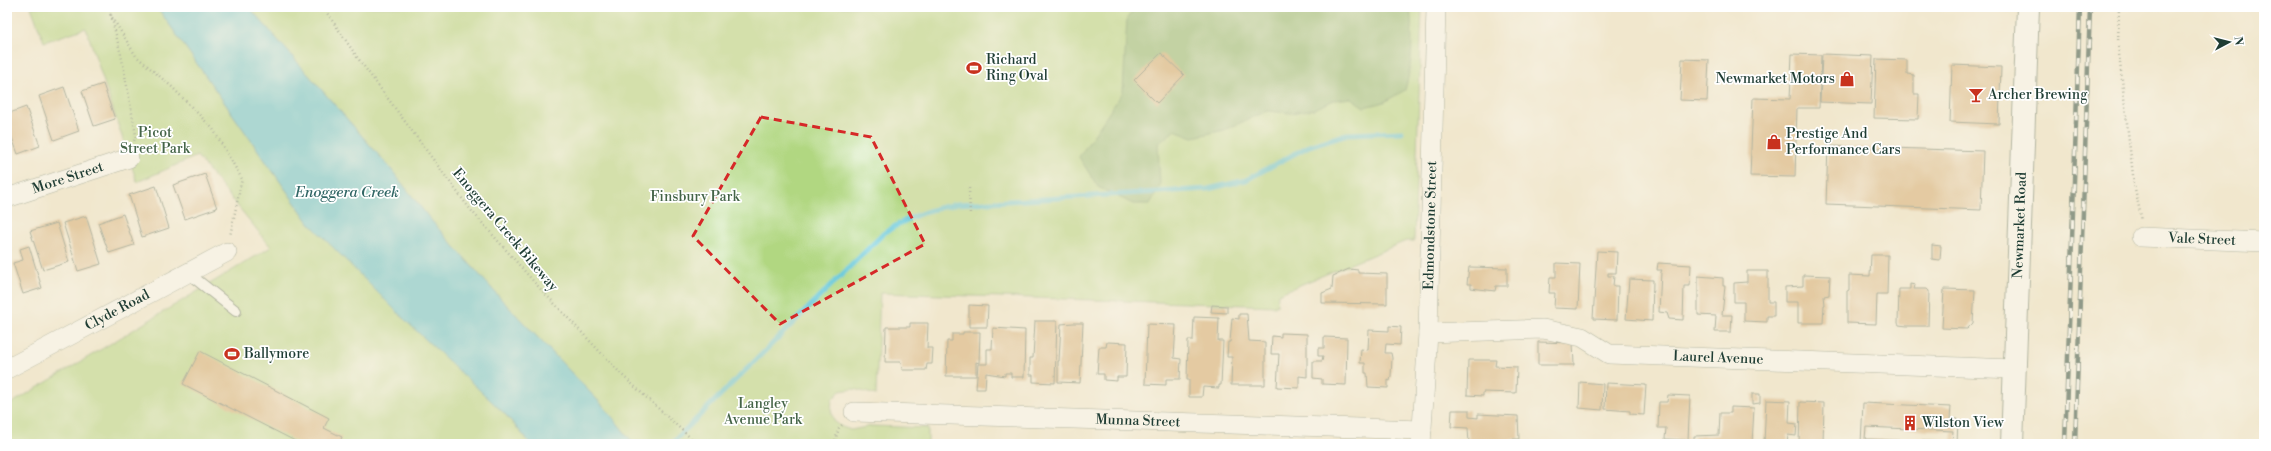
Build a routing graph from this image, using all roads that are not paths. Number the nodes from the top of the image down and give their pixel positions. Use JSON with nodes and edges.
{"nodes":[{"id":1,"x":1436,"y":7,"type":"edge"},
{"id":2,"x":2028,"y":7,"type":"edge"},
{"id":3,"x":129,"y":158,"type":"road end"},
{"id":4,"x":7,"y":198,"type":"edge"},
{"id":5,"x":2144,"y":237,"type":"road end"},
{"id":6,"x":2264,"y":242,"type":"edge"},
{"id":7,"x":227,"y":252,"type":"road end"},
{"id":8,"x":188,"y":273,"type":"junction"},
{"id":9,"x":236,"y":311,"type":"dead end"},
{"id":10,"x":1428,"y":333,"type":"junction"},
{"id":11,"x":7,"y":369,"type":"edge"},
{"id":12,"x":2014,"y":369,"type":"junction"},
{"id":13,"x":854,"y":412,"type":"dead end"},
{"id":14,"x":1422,"y":437,"type":"edge"},
{"id":15,"x":2012,"y":444,"type":"edge"}],
"edges":[{"from":1,"to":10,"type":"street","name":"Edmondstone Street"},
{"from":2,"to":12,"type":"main road","name":"Newmarket Road"},
{"from":3,"to":4,"type":"street","name":"More Street"},
{"from":5,"to":6,"type":"street","name":"Vale Street"},
{"from":7,"to":8,"type":"street","name":"Clyde Road"},
{"from":8,"to":9,"type":"lane"},
{"from":8,"to":11,"type":"street","name":"Clyde Road"},
{"from":10,"to":12,"type":"street","name":"Laurel Avenue"},
{"from":10,"to":14,"type":"street","name":"Edmondstone Street"},
{"from":12,"to":15,"type":"main road","name":"Newmarket Road"},
{"from":13,"to":14,"type":"street","name":"Munna Street"}]}
